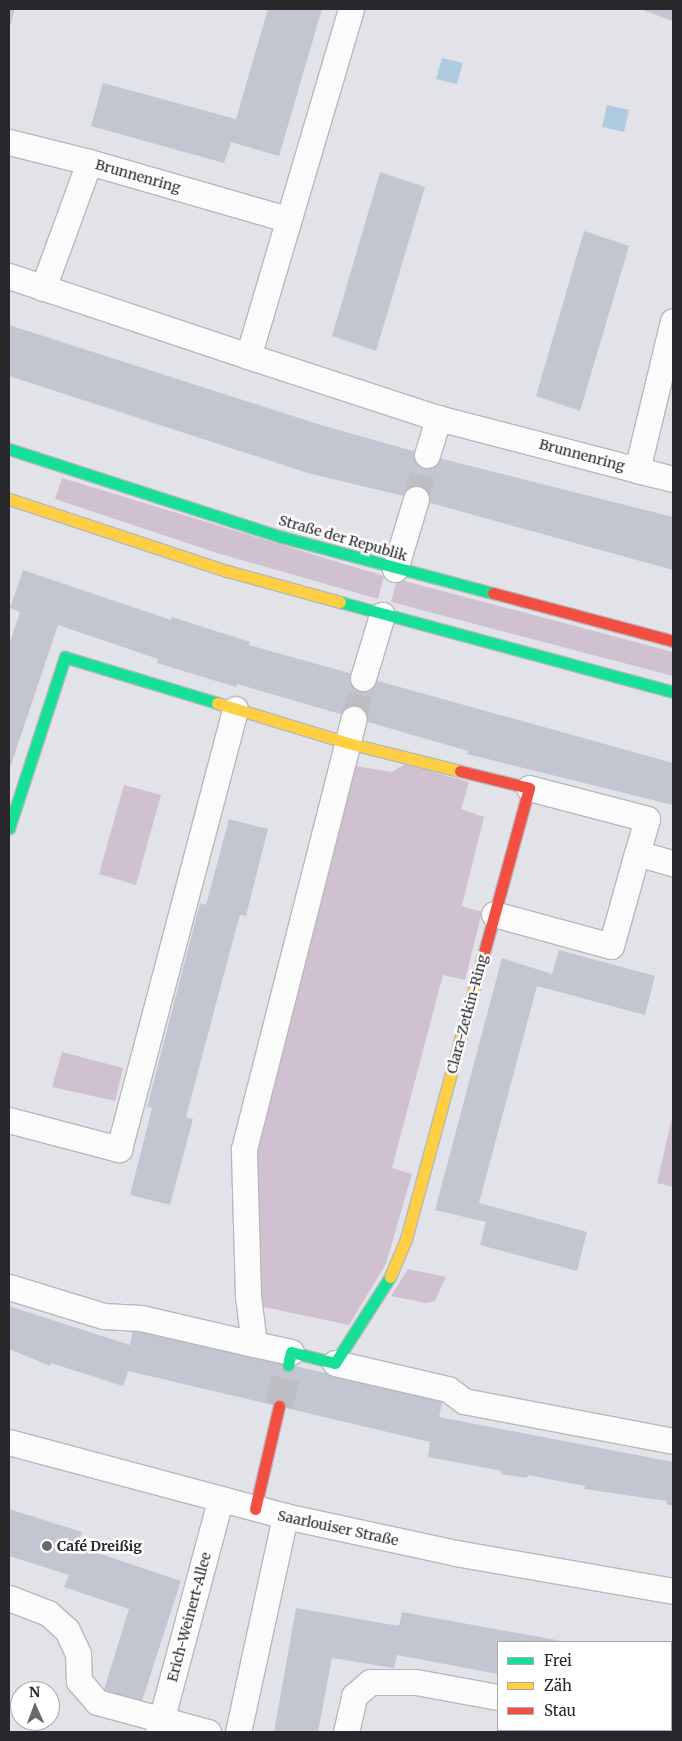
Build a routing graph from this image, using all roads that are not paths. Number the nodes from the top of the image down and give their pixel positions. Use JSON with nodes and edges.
{"nodes":[{"id":1,"x":351,"y":9,"type":"edge"},
{"id":2,"x":9,"y":142,"type":"edge"},
{"id":3,"x":89,"y":162,"type":"junction"},
{"id":4,"x":287,"y":219,"type":"junction"},
{"id":5,"x":9,"y":276,"type":"edge"},
{"id":6,"x":44,"y":288,"type":"junction"},
{"id":7,"x":673,"y":321,"type":"edge"},
{"id":8,"x":248,"y":356,"type":"junction"},
{"id":9,"x":438,"y":418,"type":"junction"},
{"id":10,"x":9,"y":449,"type":"edge"},
{"id":11,"x":427,"y":455,"type":"tunnel mouth"},
{"id":12,"x":636,"y":470,"type":"junction"},
{"id":13,"x":673,"y":479,"type":"edge"},
{"id":14,"x":9,"y":499,"type":"edge"},
{"id":15,"x":416,"y":499,"type":"tunnel mouth"},
{"id":16,"x":395,"y":569,"type":"junction"},
{"id":17,"x":382,"y":615,"type":"junction"},
{"id":18,"x":673,"y":641,"type":"edge"},
{"id":19,"x":364,"y":678,"type":"tunnel mouth"},
{"id":20,"x":673,"y":692,"type":"edge"},
{"id":21,"x":235,"y":709,"type":"junction"},
{"id":22,"x":351,"y":731,"type":"junction"},
{"id":23,"x":529,"y":788,"type":"junction"},
{"id":24,"x":9,"y":828,"type":"edge"},
{"id":25,"x":637,"y":853,"type":"junction"},
{"id":26,"x":673,"y":863,"type":"edge"},
{"id":27,"x":494,"y":914,"type":"junction"},
{"id":28,"x":9,"y":1120,"type":"edge"},
{"id":29,"x":9,"y":1287,"type":"edge"},
{"id":30,"x":254,"y":1344,"type":"junction"},
{"id":31,"x":289,"y":1358,"type":"joint"},
{"id":32,"x":335,"y":1362,"type":"junction"},
{"id":33,"x":279,"y":1406,"type":"tunnel mouth"},
{"id":34,"x":673,"y":1441,"type":"edge"},
{"id":35,"x":9,"y":1442,"type":"edge"},
{"id":36,"x":220,"y":1501,"type":"junction"},
{"id":37,"x":255,"y":1509,"type":"junction"},
{"id":38,"x":286,"y":1516,"type":"junction"},
{"id":39,"x":673,"y":1591,"type":"edge"},
{"id":40,"x":9,"y":1598,"type":"edge"},
{"id":41,"x":497,"y":1696,"type":"edge"},
{"id":42,"x":159,"y":1727,"type":"edge"},
{"id":43,"x":208,"y":1732,"type":"edge"},
{"id":44,"x":238,"y":1732,"type":"edge"},
{"id":45,"x":346,"y":1732,"type":"edge"}],
"edges":[{"from":1,"to":4,"type":"street"},
{"from":2,"to":3,"type":"street"},
{"from":3,"to":4,"type":"street","name":"Brunnenring"},
{"from":3,"to":6,"type":"street","name":"Brunnenring"},
{"from":4,"to":8,"type":"street"},
{"from":5,"to":6,"type":"street","name":"Brunnenring"},
{"from":6,"to":8,"type":"street","name":"Brunnenring"},
{"from":7,"to":12,"type":"street","name":"Brunnenring"},
{"from":8,"to":9,"type":"street","name":"Brunnenring"},
{"from":9,"to":11,"type":"street"},
{"from":9,"to":12,"type":"street","name":"Brunnenring"},
{"from":10,"to":16,"type":"street","name":"Straße der Republik"},
{"from":12,"to":13,"type":"street"},
{"from":14,"to":17,"type":"street"},
{"from":15,"to":16,"type":"street"},
{"from":16,"to":18,"type":"street","name":"Straße der Republik"},
{"from":17,"to":19,"type":"street"},
{"from":17,"to":20,"type":"street"},
{"from":21,"to":22,"type":"street"},
{"from":21,"to":24,"type":"street"},
{"from":21,"to":28,"type":"street"},
{"from":22,"to":23,"type":"street"},
{"from":22,"to":30,"type":"street"},
{"from":23,"to":25,"type":"street"},
{"from":23,"to":27,"type":"street","name":"Clara-Zetkin-Ring"},
{"from":25,"to":26,"type":"street"},
{"from":25,"to":27,"type":"street"},
{"from":27,"to":32,"type":"street","name":"Clara-Zetkin-Ring"},
{"from":29,"to":30,"type":"street"},
{"from":30,"to":31,"type":"street"},
{"from":31,"to":32,"type":"street"},
{"from":32,"to":34,"type":"street"},
{"from":33,"to":37,"type":"street"},
{"from":35,"to":36,"type":"street","name":"Saarlouiser Straße"},
{"from":36,"to":37,"type":"street","name":"Saarlouiser Straße"},
{"from":36,"to":42,"type":"street","name":"Erich-Weinert-Allee"},
{"from":37,"to":38,"type":"street","name":"Saarlouiser Straße"},
{"from":38,"to":39,"type":"street","name":"Saarlouiser Straße"},
{"from":38,"to":44,"type":"street"},
{"from":40,"to":42,"type":"street"},
{"from":41,"to":45,"type":"street"},
{"from":42,"to":43,"type":"street"}]}
